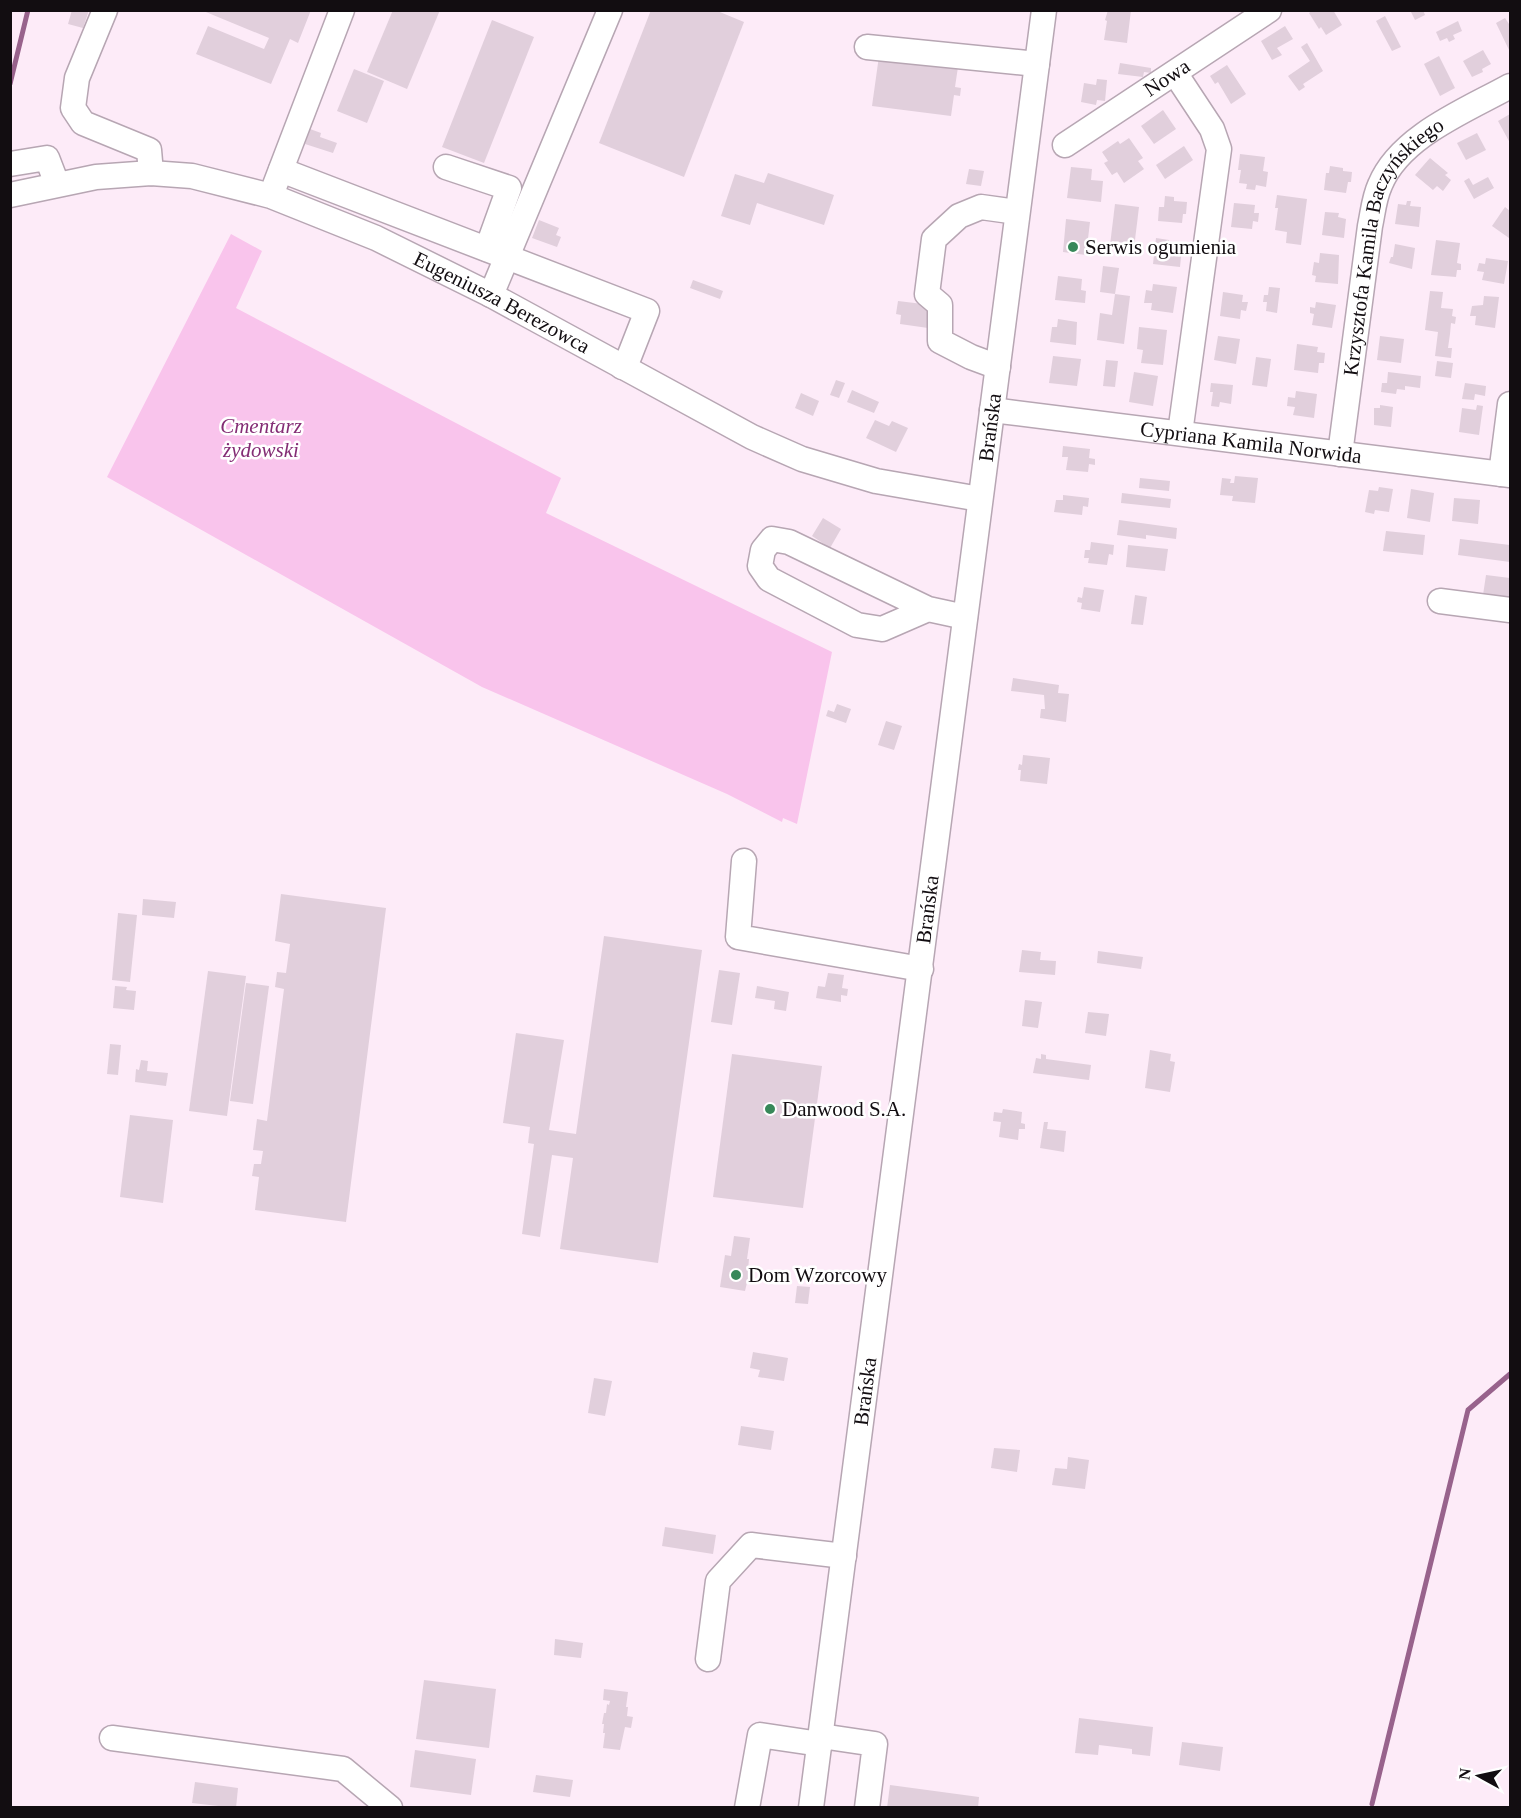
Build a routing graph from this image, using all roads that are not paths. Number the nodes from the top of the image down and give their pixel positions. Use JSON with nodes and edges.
{"nodes":[{"id":1,"x":105,"y":10,"type":"edge"},
{"id":2,"x":342,"y":10,"type":"edge"},
{"id":3,"x":610,"y":10,"type":"edge"},
{"id":4,"x":1044,"y":10,"type":"edge"},
{"id":5,"x":1269,"y":10,"type":"edge"},
{"id":6,"x":867,"y":47,"type":"dead end"},
{"id":7,"x":1037,"y":64,"type":"junction"},
{"id":8,"x":1175,"y":73,"type":"junction"},
{"id":9,"x":1510,"y":86,"type":"edge"},
{"id":10,"x":1065,"y":145,"type":"dead end"},
{"id":11,"x":10,"y":164,"type":"edge"},
{"id":12,"x":446,"y":167,"type":"dead end"},
{"id":13,"x":280,"y":170,"type":"junction"},
{"id":14,"x":151,"y":173,"type":"junction"},
{"id":15,"x":57,"y":184,"type":"junction"},
{"id":16,"x":10,"y":195,"type":"edge"},
{"id":17,"x":272,"y":196,"type":"junction"},
{"id":18,"x":1017,"y":212,"type":"junction"},
{"id":19,"x":497,"y":253,"type":"junction"},
{"id":20,"x":490,"y":296,"type":"junction"},
{"id":21,"x":622,"y":367,"type":"junction"},
{"id":22,"x":998,"y":367,"type":"junction"},
{"id":23,"x":1510,"y":404,"type":"edge"},
{"id":24,"x":992,"y":410,"type":"junction"},
{"id":25,"x":1180,"y":433,"type":"junction"},
{"id":26,"x":1340,"y":454,"type":"junction"},
{"id":27,"x":1506,"y":474,"type":"edge"},
{"id":28,"x":980,"y":499,"type":"junction"},
{"id":29,"x":1440,"y":601,"type":"dead end"},
{"id":30,"x":927,"y":609,"type":"junction"},
{"id":31,"x":1510,"y":610,"type":"edge"},
{"id":32,"x":965,"y":617,"type":"junction"},
{"id":33,"x":744,"y":861,"type":"dead end"},
{"id":34,"x":921,"y":969,"type":"junction"},
{"id":35,"x":844,"y":1556,"type":"junction"},
{"id":36,"x":708,"y":1659,"type":"dead end"},
{"id":37,"x":112,"y":1738,"type":"dead end"},
{"id":38,"x":820,"y":1740,"type":"junction"},
{"id":39,"x":390,"y":1808,"type":"edge"},
{"id":40,"x":747,"y":1808,"type":"edge"},
{"id":41,"x":812,"y":1808,"type":"edge"},
{"id":42,"x":867,"y":1808,"type":"edge"}],
"edges":[{"from":1,"to":14,"type":"street"},
{"from":2,"to":13,"type":"street"},
{"from":3,"to":19,"type":"street"},
{"from":4,"to":7,"type":"street","name":"Brańska"},
{"from":5,"to":8,"type":"street","name":"Nowa"},
{"from":6,"to":7,"type":"street"},
{"from":7,"to":18,"type":"street","name":"Brańska"},
{"from":8,"to":10,"type":"street","name":"Nowa"},
{"from":8,"to":25,"type":"street"},
{"from":9,"to":26,"type":"street","name":"Krzysztofa Kamila Baczyńskiego"},
{"from":11,"to":15,"type":"street"},
{"from":12,"to":19,"type":"street"},
{"from":13,"to":17,"type":"street"},
{"from":13,"to":19,"type":"street"},
{"from":14,"to":15,"type":"street","name":"Eugeniusza Berezowca"},
{"from":14,"to":17,"type":"street","name":"Eugeniusza Berezowca"},
{"from":15,"to":16,"type":"street","name":"Eugeniusza Berezowca"},
{"from":17,"to":20,"type":"street","name":"Eugeniusza Berezowca"},
{"from":18,"to":22,"type":"street","name":"Brańska"},
{"from":18,"to":22,"type":"street"},
{"from":19,"to":20,"type":"street"},
{"from":19,"to":21,"type":"street"},
{"from":20,"to":21,"type":"street","name":"Eugeniusza Berezowca"},
{"from":21,"to":28,"type":"street","name":"Eugeniusza Berezowca"},
{"from":22,"to":24,"type":"street","name":"Brańska"},
{"from":23,"to":27,"type":"street"},
{"from":24,"to":25,"type":"street","name":"Cypriana Kamila Norwida"},
{"from":24,"to":28,"type":"street","name":"Brańska"},
{"from":25,"to":26,"type":"street","name":"Cypriana Kamila Norwida"},
{"from":26,"to":27,"type":"street","name":"Cypriana Kamila Norwida"},
{"from":28,"to":32,"type":"street","name":"Brańska"},
{"from":29,"to":31,"type":"street"},
{"from":30,"to":30,"type":"street"},
{"from":30,"to":32,"type":"street"},
{"from":32,"to":34,"type":"street","name":"Brańska"},
{"from":33,"to":34,"type":"street"},
{"from":34,"to":35,"type":"street","name":"Brańska"},
{"from":35,"to":36,"type":"street"},
{"from":35,"to":38,"type":"street","name":"Brańska"},
{"from":37,"to":39,"type":"street"},
{"from":38,"to":40,"type":"street"},
{"from":38,"to":41,"type":"street","name":"Brańska"},
{"from":38,"to":42,"type":"street"}]}
